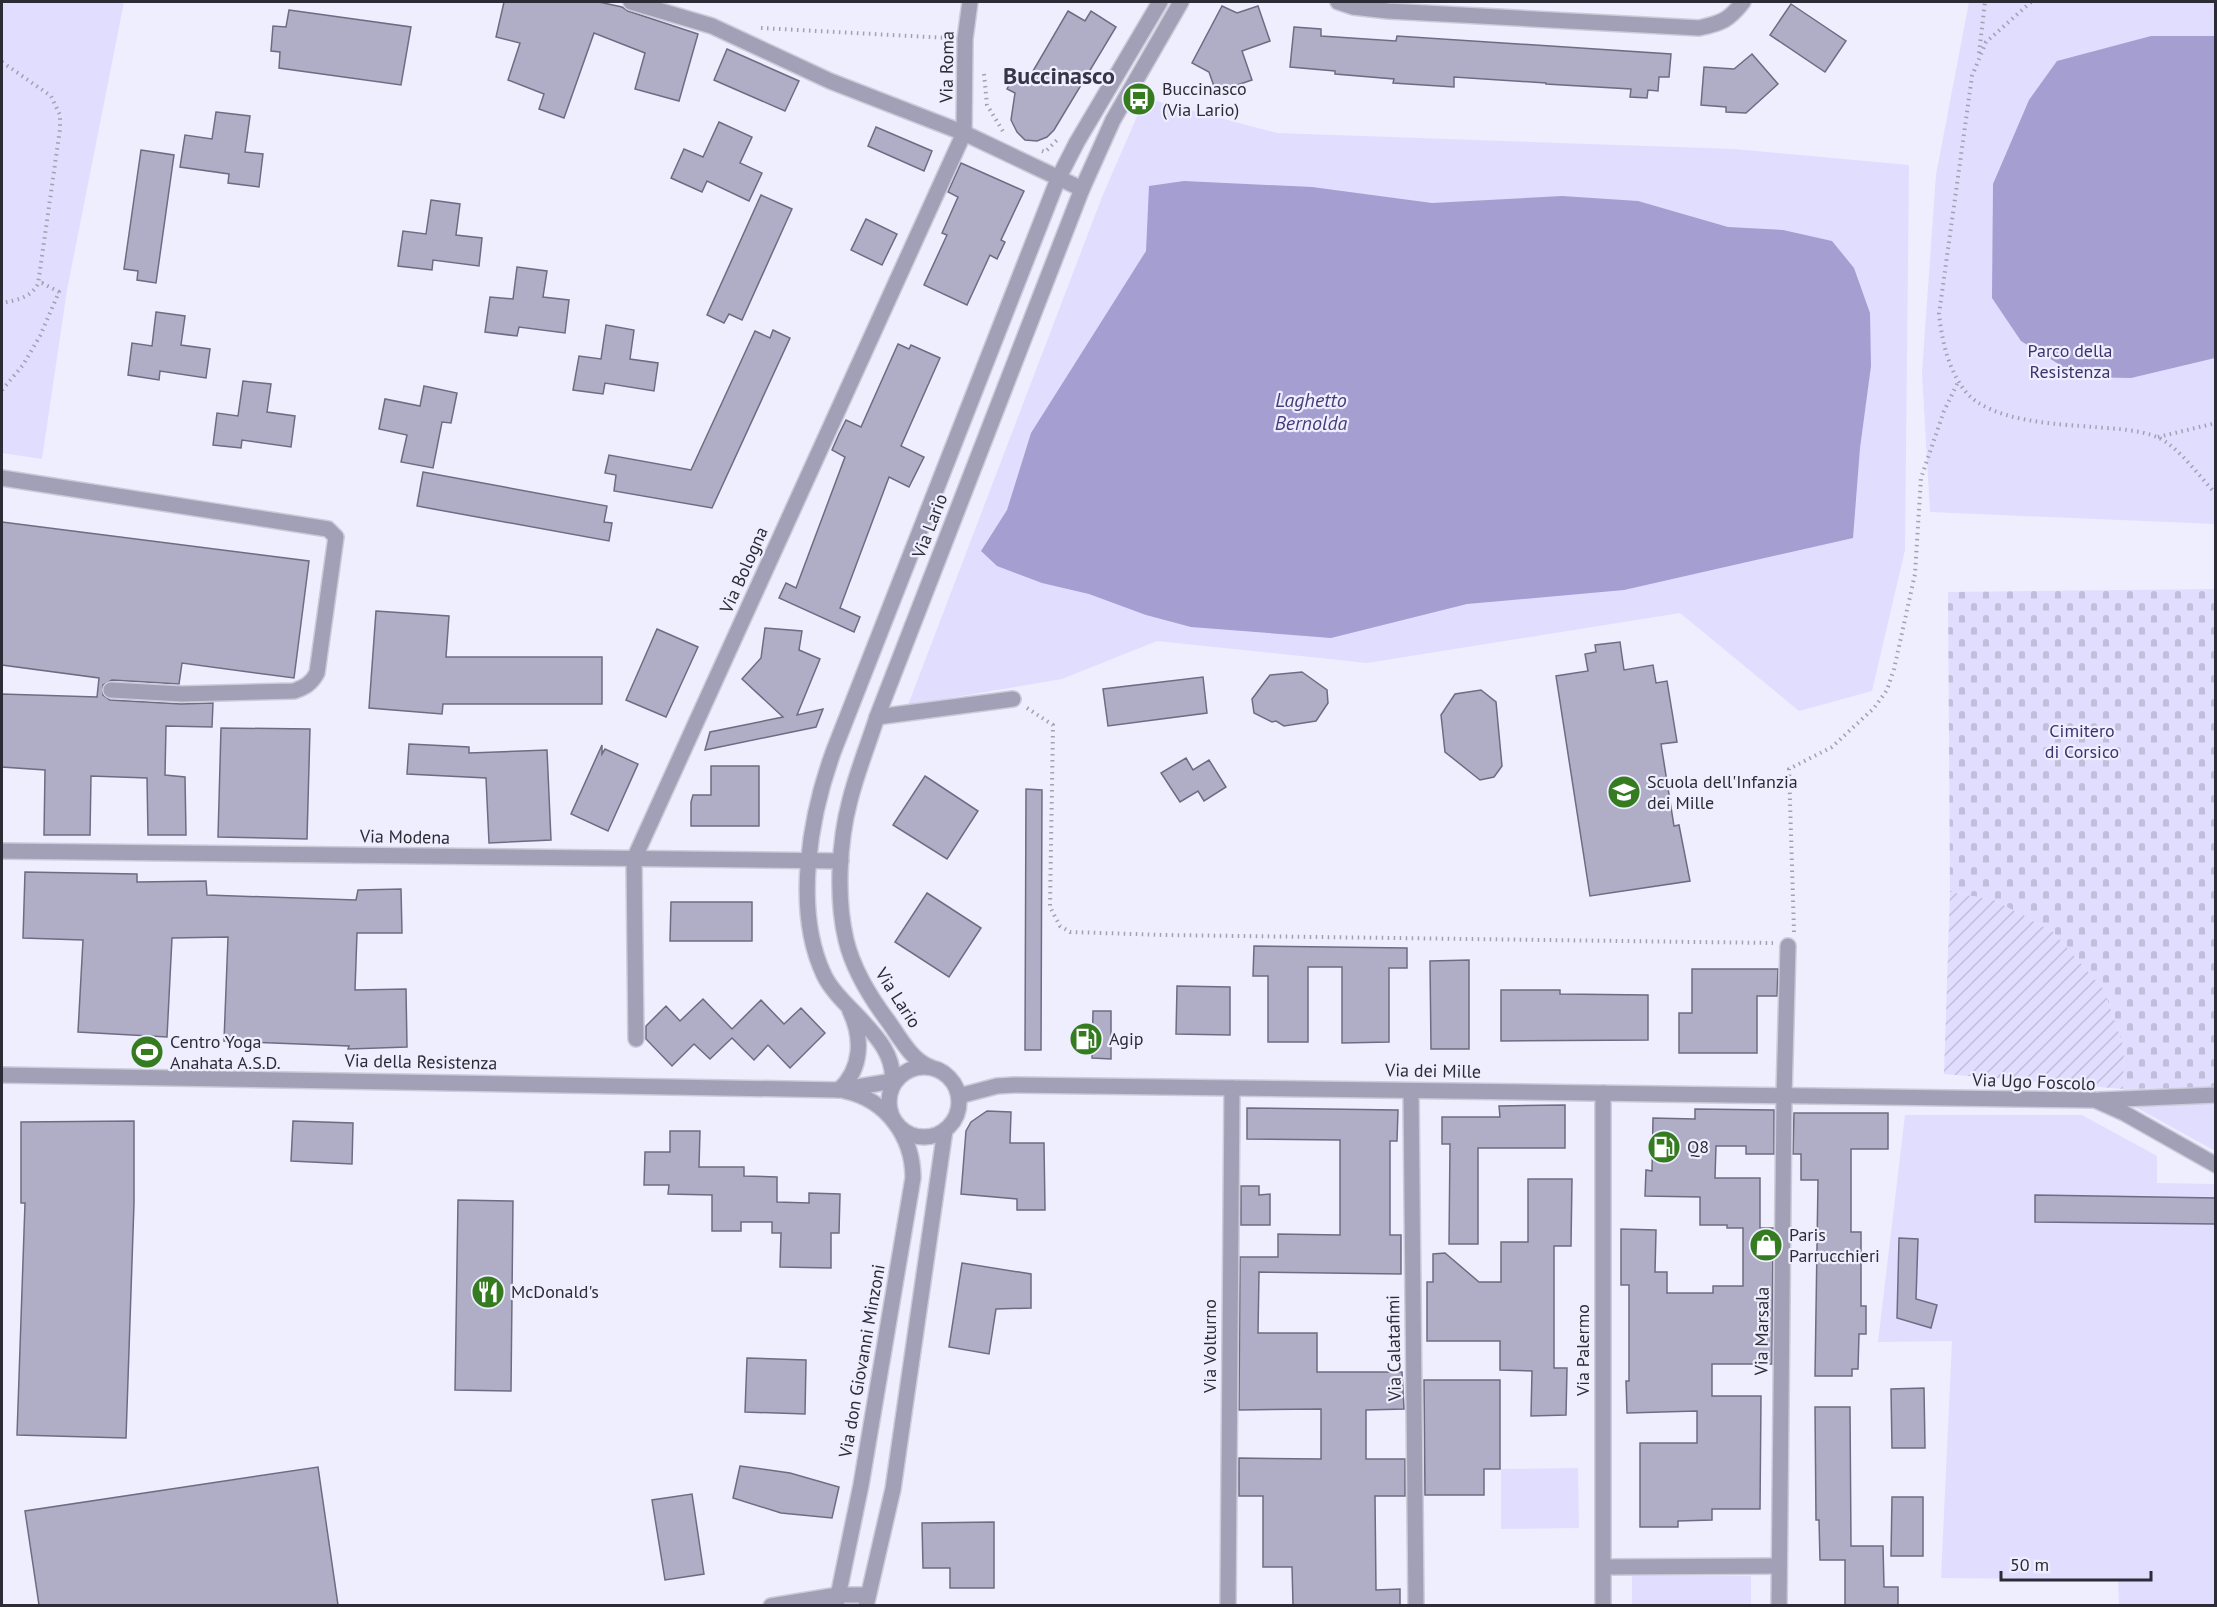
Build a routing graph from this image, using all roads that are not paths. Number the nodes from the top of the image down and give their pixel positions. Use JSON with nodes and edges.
{"nodes":[{"id":1,"x":630,"y":2,"type":"edge"},
{"id":2,"x":970,"y":2,"type":"edge"},
{"id":3,"x":1160,"y":2,"type":"edge"},
{"id":4,"x":1180,"y":2,"type":"edge"},
{"id":5,"x":1338,"y":2,"type":"edge"},
{"id":6,"x":1743,"y":2,"type":"edge"},
{"id":7,"x":964,"y":133,"type":"junction"},
{"id":8,"x":1058,"y":179,"type":"junction"},
{"id":9,"x":1082,"y":189,"type":"junction"},
{"id":10,"x":2,"y":477,"type":"edge"},
{"id":11,"x":111,"y":690,"type":"dead end"},
{"id":12,"x":1013,"y":699,"type":"road end"},
{"id":13,"x":878,"y":717,"type":"junction"},
{"id":14,"x":2,"y":852,"type":"edge"},
{"id":15,"x":634,"y":859,"type":"junction"},
{"id":16,"x":809,"y":860,"type":"junction"},
{"id":17,"x":841,"y":861,"type":"junction"},
{"id":18,"x":1788,"y":944,"type":"road end"},
{"id":19,"x":839,"y":996,"type":"junction"},
{"id":20,"x":636,"y":1039,"type":"dead end"},
{"id":21,"x":930,"y":1067,"type":"junction"},
{"id":22,"x":2,"y":1075,"type":"edge"},
{"id":23,"x":895,"y":1082,"type":"junction"},
{"id":24,"x":1232,"y":1088,"type":"junction"},
{"id":25,"x":839,"y":1090,"type":"junction"},
{"id":26,"x":1411,"y":1090,"type":"junction"},
{"id":27,"x":1603,"y":1094,"type":"junction"},
{"id":28,"x":2216,"y":1095,"type":"edge"},
{"id":29,"x":959,"y":1096,"type":"junction"},
{"id":30,"x":1784,"y":1096,"type":"junction"},
{"id":31,"x":1907,"y":1098,"type":"joint"},
{"id":32,"x":2095,"y":1100,"type":"junction"},
{"id":33,"x":897,"y":1125,"type":"junction"},
{"id":34,"x":945,"y":1130,"type":"junction"},
{"id":35,"x":2216,"y":1165,"type":"edge"},
{"id":36,"x":1779,"y":1566,"type":"junction"},
{"id":37,"x":1604,"y":1567,"type":"junction"},
{"id":38,"x":837,"y":1600,"type":"edge"},
{"id":39,"x":867,"y":1600,"type":"edge"},
{"id":40,"x":771,"y":1605,"type":"edge"},
{"id":41,"x":1228,"y":1605,"type":"edge"},
{"id":42,"x":1416,"y":1605,"type":"edge"},
{"id":43,"x":1603,"y":1605,"type":"edge"},
{"id":44,"x":1779,"y":1605,"type":"edge"}],
"edges":[{"from":1,"to":7,"type":"street"},
{"from":2,"to":7,"type":"street","name":"Via Roma"},
{"from":3,"to":8,"type":"street","name":"Via Lario"},
{"from":4,"to":9,"type":"street","name":"Via Lario"},
{"from":5,"to":6,"type":"street"},
{"from":7,"to":8,"type":"street"},
{"from":7,"to":15,"type":"street","name":"Via Bologna"},
{"from":8,"to":9,"type":"street"},
{"from":8,"to":16,"type":"street","name":"Via Lario"},
{"from":9,"to":13,"type":"street","name":"Via Lario"},
{"from":10,"to":11,"type":"street"},
{"from":12,"to":13,"type":"street"},
{"from":13,"to":17,"type":"street","name":"Via Lario"},
{"from":14,"to":15,"type":"street","name":"Via Modena"},
{"from":15,"to":16,"type":"street","name":"Via Modena"},
{"from":15,"to":20,"type":"street","name":"Via Bologna"},
{"from":16,"to":17,"type":"street","name":"Via Modena"},
{"from":16,"to":19,"type":"street","name":"Via Lario"},
{"from":17,"to":21,"type":"street","name":"Via Lario"},
{"from":18,"to":30,"type":"street","name":"Via Marsala"},
{"from":19,"to":23,"type":"street","name":"Via Lario"},
{"from":19,"to":25,"type":"street","name":"Via Lario"},
{"from":21,"to":23,"type":"street"},
{"from":21,"to":29,"type":"street"},
{"from":22,"to":25,"type":"street","name":"Via della Resistenza"},
{"from":23,"to":25,"type":"street","name":"Via della Resistenza"},
{"from":23,"to":33,"type":"street"},
{"from":24,"to":26,"type":"street","name":"Via dei Mille"},
{"from":24,"to":29,"type":"street","name":"Via dei Mille"},
{"from":24,"to":41,"type":"street","name":"Via Volturno"},
{"from":25,"to":33,"type":"street","name":"Via della Resistenza"},
{"from":26,"to":27,"type":"street","name":"Via dei Mille"},
{"from":26,"to":42,"type":"street","name":"Via Calatafimi"},
{"from":27,"to":30,"type":"street","name":"Via dei Mille"},
{"from":27,"to":37,"type":"street","name":"Via Palermo"},
{"from":28,"to":32,"type":"street"},
{"from":29,"to":34,"type":"street"},
{"from":30,"to":31,"type":"street","name":"Via dei Mille"},
{"from":30,"to":36,"type":"street","name":"Via Marsala"},
{"from":31,"to":32,"type":"street","name":"Via Ugo Foscolo"},
{"from":32,"to":35,"type":"street","name":"Via Ugo Foscolo"},
{"from":33,"to":34,"type":"street"},
{"from":33,"to":38,"type":"street","name":"Via don Giovanni Minzoni"},
{"from":34,"to":39,"type":"street"},
{"from":36,"to":37,"type":"street"},
{"from":36,"to":44,"type":"street","name":"Via Marsala"},
{"from":37,"to":43,"type":"street","name":"Via Palermo"},
{"from":38,"to":39,"type":"street"},
{"from":38,"to":40,"type":"street"}]}
